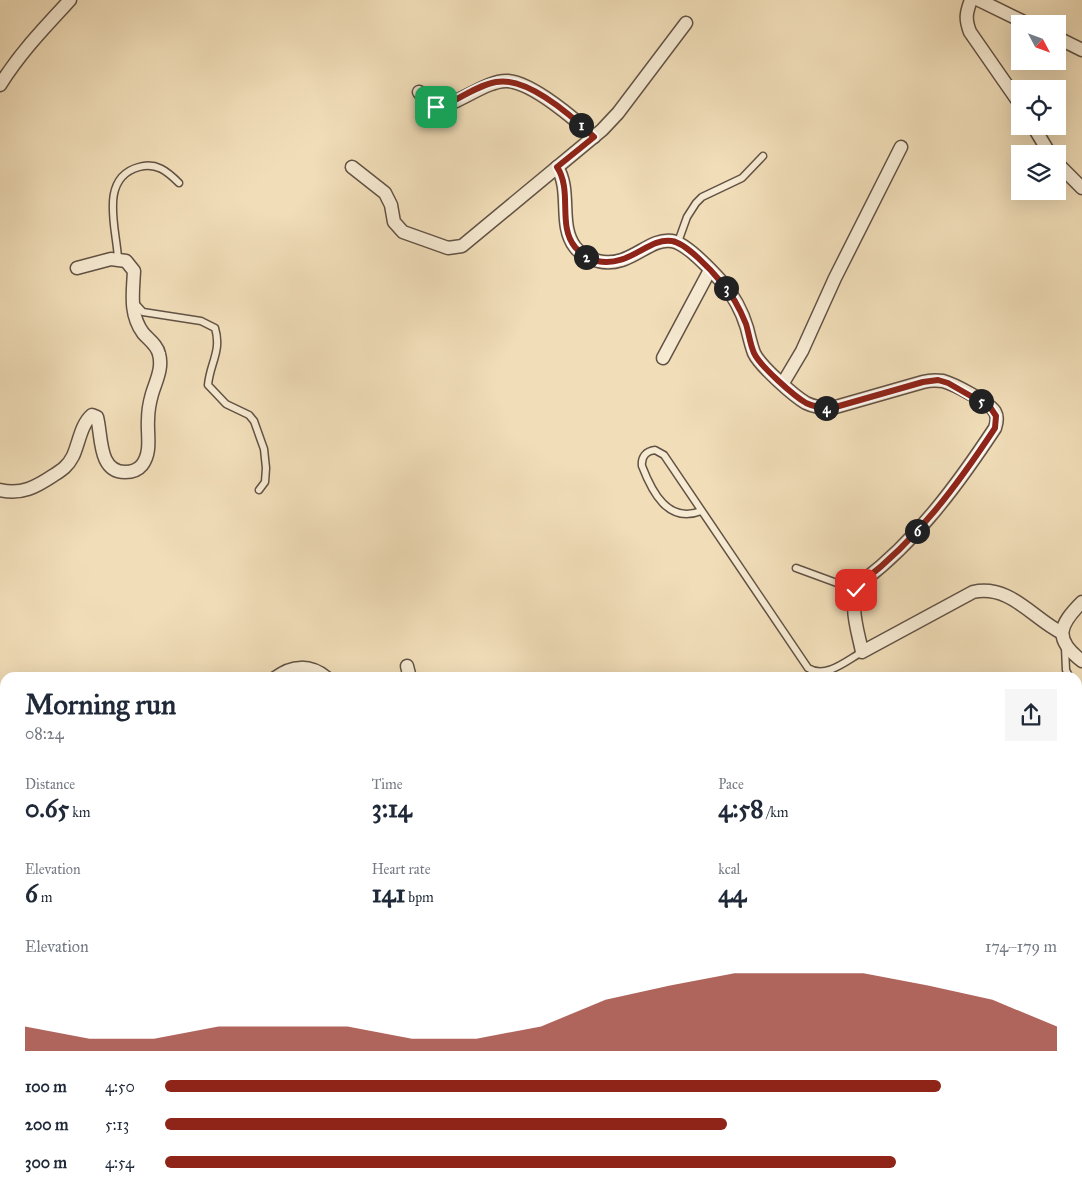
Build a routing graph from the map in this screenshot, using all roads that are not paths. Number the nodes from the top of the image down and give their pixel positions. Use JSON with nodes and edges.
{"nodes":[{"id":1,"x":70,"y":0,"type":"edge"},
{"id":2,"x":971,"y":0,"type":"edge"},
{"id":3,"x":979,"y":0,"type":"edge"},
{"id":4,"x":1011,"y":16,"type":"edge"},
{"id":5,"x":686,"y":23,"type":"dead end"},
{"id":6,"x":1066,"y":42,"type":"edge"},
{"id":7,"x":1082,"y":50,"type":"edge"},
{"id":8,"x":0,"y":85,"type":"edge"},
{"id":9,"x":1011,"y":91,"type":"edge"},
{"id":10,"x":419,"y":92,"type":"dead end"},
{"id":11,"x":594,"y":137,"type":"junction"},
{"id":12,"x":901,"y":147,"type":"dead end"},
{"id":13,"x":763,"y":156,"type":"dead end"},
{"id":14,"x":352,"y":167,"type":"dead end"},
{"id":15,"x":557,"y":167,"type":"junction"},
{"id":16,"x":1066,"y":172,"type":"edge"},
{"id":17,"x":179,"y":183,"type":"dead end"},
{"id":18,"x":1082,"y":188,"type":"edge"},
{"id":19,"x":678,"y":242,"type":"junction"},
{"id":20,"x":118,"y":259,"type":"junction"},
{"id":21,"x":77,"y":268,"type":"dead end"},
{"id":22,"x":710,"y":270,"type":"junction"},
{"id":23,"x":133,"y":301,"type":"junction"},
{"id":24,"x":663,"y":358,"type":"dead end"},
{"id":25,"x":783,"y":383,"type":"junction"},
{"id":26,"x":0,"y":490,"type":"edge"},
{"id":27,"x":260,"y":490,"type":"dead end"},
{"id":28,"x":701,"y":511,"type":"junction"},
{"id":29,"x":796,"y":568,"type":"dead end"},
{"id":30,"x":856,"y":590,"type":"junction"},
{"id":31,"x":1082,"y":602,"type":"edge"},
{"id":32,"x":1063,"y":637,"type":"junction"},
{"id":33,"x":862,"y":652,"type":"junction"},
{"id":34,"x":1082,"y":661,"type":"edge"},
{"id":35,"x":288,"y":672,"type":"edge"},
{"id":36,"x":319,"y":672,"type":"edge"},
{"id":37,"x":1067,"y":672,"type":"edge"}],
"edges":[{"from":1,"to":8,"type":"street"},
{"from":2,"to":9,"type":"street"},
{"from":3,"to":4,"type":"street"},
{"from":5,"to":11,"type":"street"},
{"from":6,"to":7,"type":"street"},
{"from":10,"to":11,"type":"street"},
{"from":11,"to":15,"type":"street"},
{"from":12,"to":25,"type":"street"},
{"from":13,"to":19,"type":"lane"},
{"from":14,"to":15,"type":"street"},
{"from":15,"to":19,"type":"street"},
{"from":16,"to":18,"type":"street"},
{"from":17,"to":20,"type":"lane"},
{"from":19,"to":22,"type":"street"},
{"from":20,"to":21,"type":"street"},
{"from":20,"to":23,"type":"street"},
{"from":22,"to":24,"type":"street"},
{"from":22,"to":25,"type":"street"},
{"from":23,"to":26,"type":"street"},
{"from":23,"to":27,"type":"lane"},
{"from":25,"to":30,"type":"street"},
{"from":28,"to":28,"type":"lane"},
{"from":28,"to":33,"type":"lane"},
{"from":29,"to":30,"type":"lane"},
{"from":30,"to":33,"type":"street"},
{"from":31,"to":32,"type":"street"},
{"from":32,"to":33,"type":"street"},
{"from":32,"to":34,"type":"street"},
{"from":32,"to":37,"type":"lane"},
{"from":35,"to":36,"type":"street"}]}
